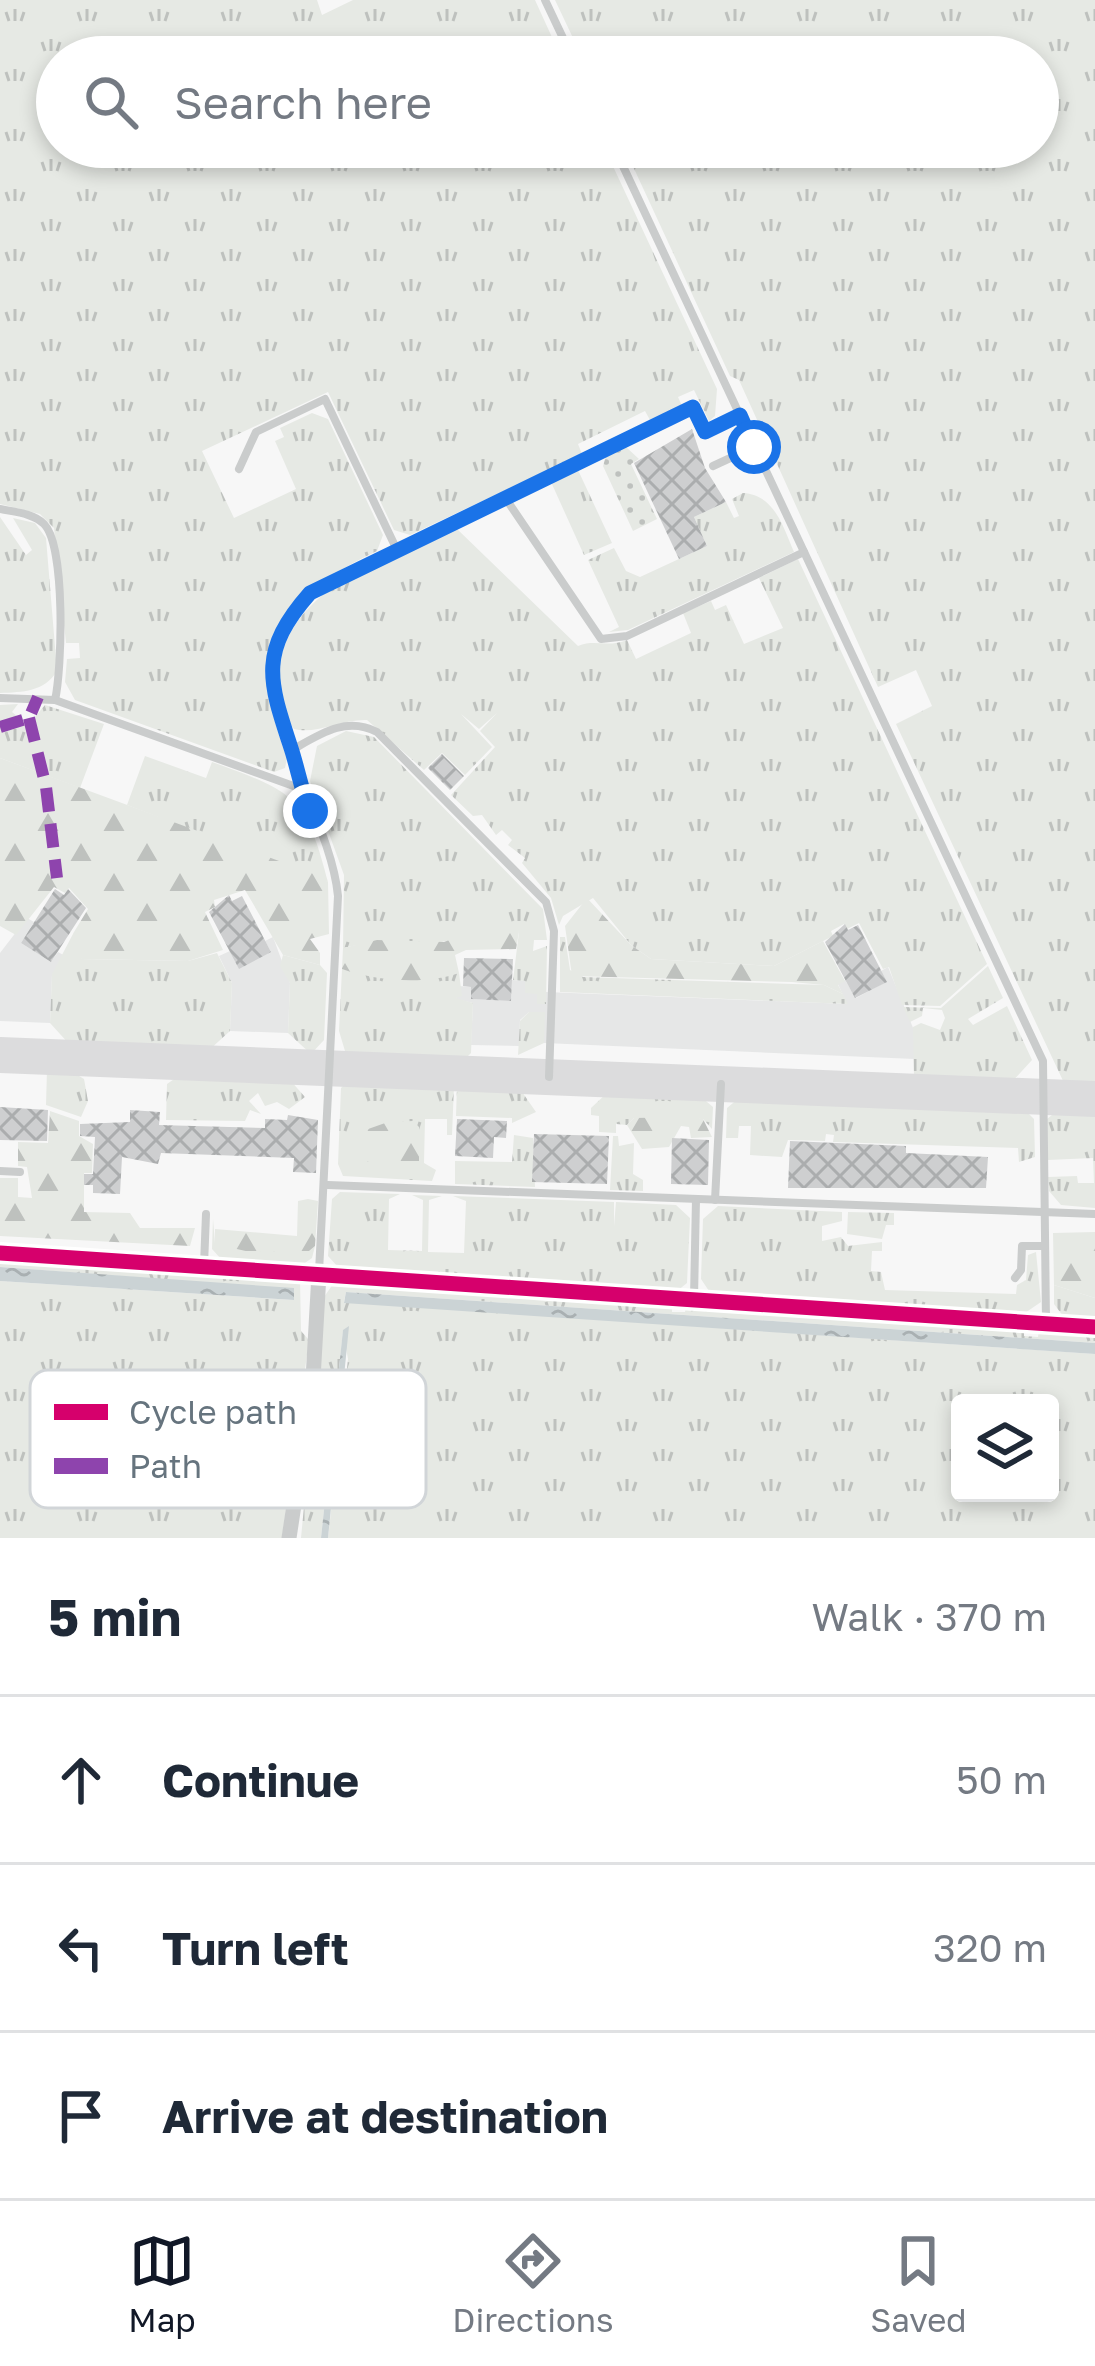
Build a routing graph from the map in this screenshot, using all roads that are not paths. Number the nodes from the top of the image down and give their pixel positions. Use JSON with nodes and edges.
{"nodes":[{"id":1,"x":545,"y":0,"type":"edge"},
{"id":2,"x":562,"y":36,"type":"edge"},
{"id":3,"x":624,"y":168,"type":"edge"},
{"id":4,"x":740,"y":415,"type":"junction"},
{"id":5,"x":754,"y":447,"type":"junction"},
{"id":6,"x":713,"y":466,"type":"dead end"},
{"id":7,"x":239,"y":469,"type":"dead end"},
{"id":8,"x":505,"y":496,"type":"junction"},
{"id":9,"x":0,"y":509,"type":"edge"},
{"id":10,"x":396,"y":548,"type":"junction"},
{"id":11,"x":804,"y":552,"type":"junction"},
{"id":12,"x":0,"y":698,"type":"edge"},
{"id":13,"x":55,"y":700,"type":"junction"},
{"id":14,"x":292,"y":750,"type":"junction"},
{"id":15,"x":300,"y":788,"type":"junction"},
{"id":16,"x":549,"y":1077,"type":"dead end"},
{"id":17,"x":721,"y":1084,"type":"dead end"},
{"id":18,"x":0,"y":1172,"type":"edge"},
{"id":19,"x":20,"y":1172,"type":"dead end"},
{"id":20,"x":328,"y":1185,"type":"junction"},
{"id":21,"x":696,"y":1199,"type":"junction"},
{"id":22,"x":715,"y":1200,"type":"junction"},
{"id":23,"x":1045,"y":1212,"type":"junction"},
{"id":24,"x":206,"y":1214,"type":"dead end"},
{"id":25,"x":1095,"y":1214,"type":"edge"},
{"id":26,"x":1045,"y":1246,"type":"junction"},
{"id":27,"x":0,"y":1252,"type":"edge"},
{"id":28,"x":204,"y":1266,"type":"junction"},
{"id":29,"x":319,"y":1274,"type":"junction"},
{"id":30,"x":1015,"y":1278,"type":"dead end"},
{"id":31,"x":694,"y":1299,"type":"junction"},
{"id":32,"x":1046,"y":1323,"type":"junction"},
{"id":33,"x":1095,"y":1327,"type":"edge"},
{"id":34,"x":314,"y":1370,"type":"edge"},
{"id":35,"x":294,"y":1508,"type":"edge"},
{"id":36,"x":289,"y":1538,"type":"edge"}],
"edges":[{"from":1,"to":2,"type":"lane"},
{"from":3,"to":4,"type":"lane"},
{"from":4,"to":5,"type":"lane"},
{"from":4,"to":8,"type":"lane"},
{"from":5,"to":6,"type":"lane"},
{"from":5,"to":11,"type":"lane"},
{"from":7,"to":10,"type":"lane"},
{"from":8,"to":10,"type":"lane"},
{"from":8,"to":11,"type":"lane"},
{"from":9,"to":13,"type":"lane"},
{"from":10,"to":14,"type":"lane"},
{"from":11,"to":23,"type":"lane"},
{"from":12,"to":13,"type":"lane"},
{"from":13,"to":15,"type":"lane"},
{"from":14,"to":15,"type":"lane"},
{"from":14,"to":16,"type":"lane"},
{"from":15,"to":20,"type":"lane"},
{"from":17,"to":22,"type":"lane"},
{"from":18,"to":19,"type":"lane"},
{"from":20,"to":21,"type":"lane"},
{"from":20,"to":29,"type":"lane"},
{"from":21,"to":22,"type":"lane"},
{"from":21,"to":31,"type":"lane"},
{"from":22,"to":23,"type":"lane"},
{"from":23,"to":25,"type":"lane"},
{"from":23,"to":26,"type":"lane"},
{"from":24,"to":28,"type":"lane"},
{"from":26,"to":30,"type":"lane"},
{"from":26,"to":32,"type":"lane"},
{"from":27,"to":28,"type":"street"},
{"from":28,"to":29,"type":"street"},
{"from":29,"to":31,"type":"street"},
{"from":29,"to":34,"type":"street"},
{"from":31,"to":32,"type":"street"},
{"from":32,"to":33,"type":"street"},
{"from":35,"to":36,"type":"street"}]}
